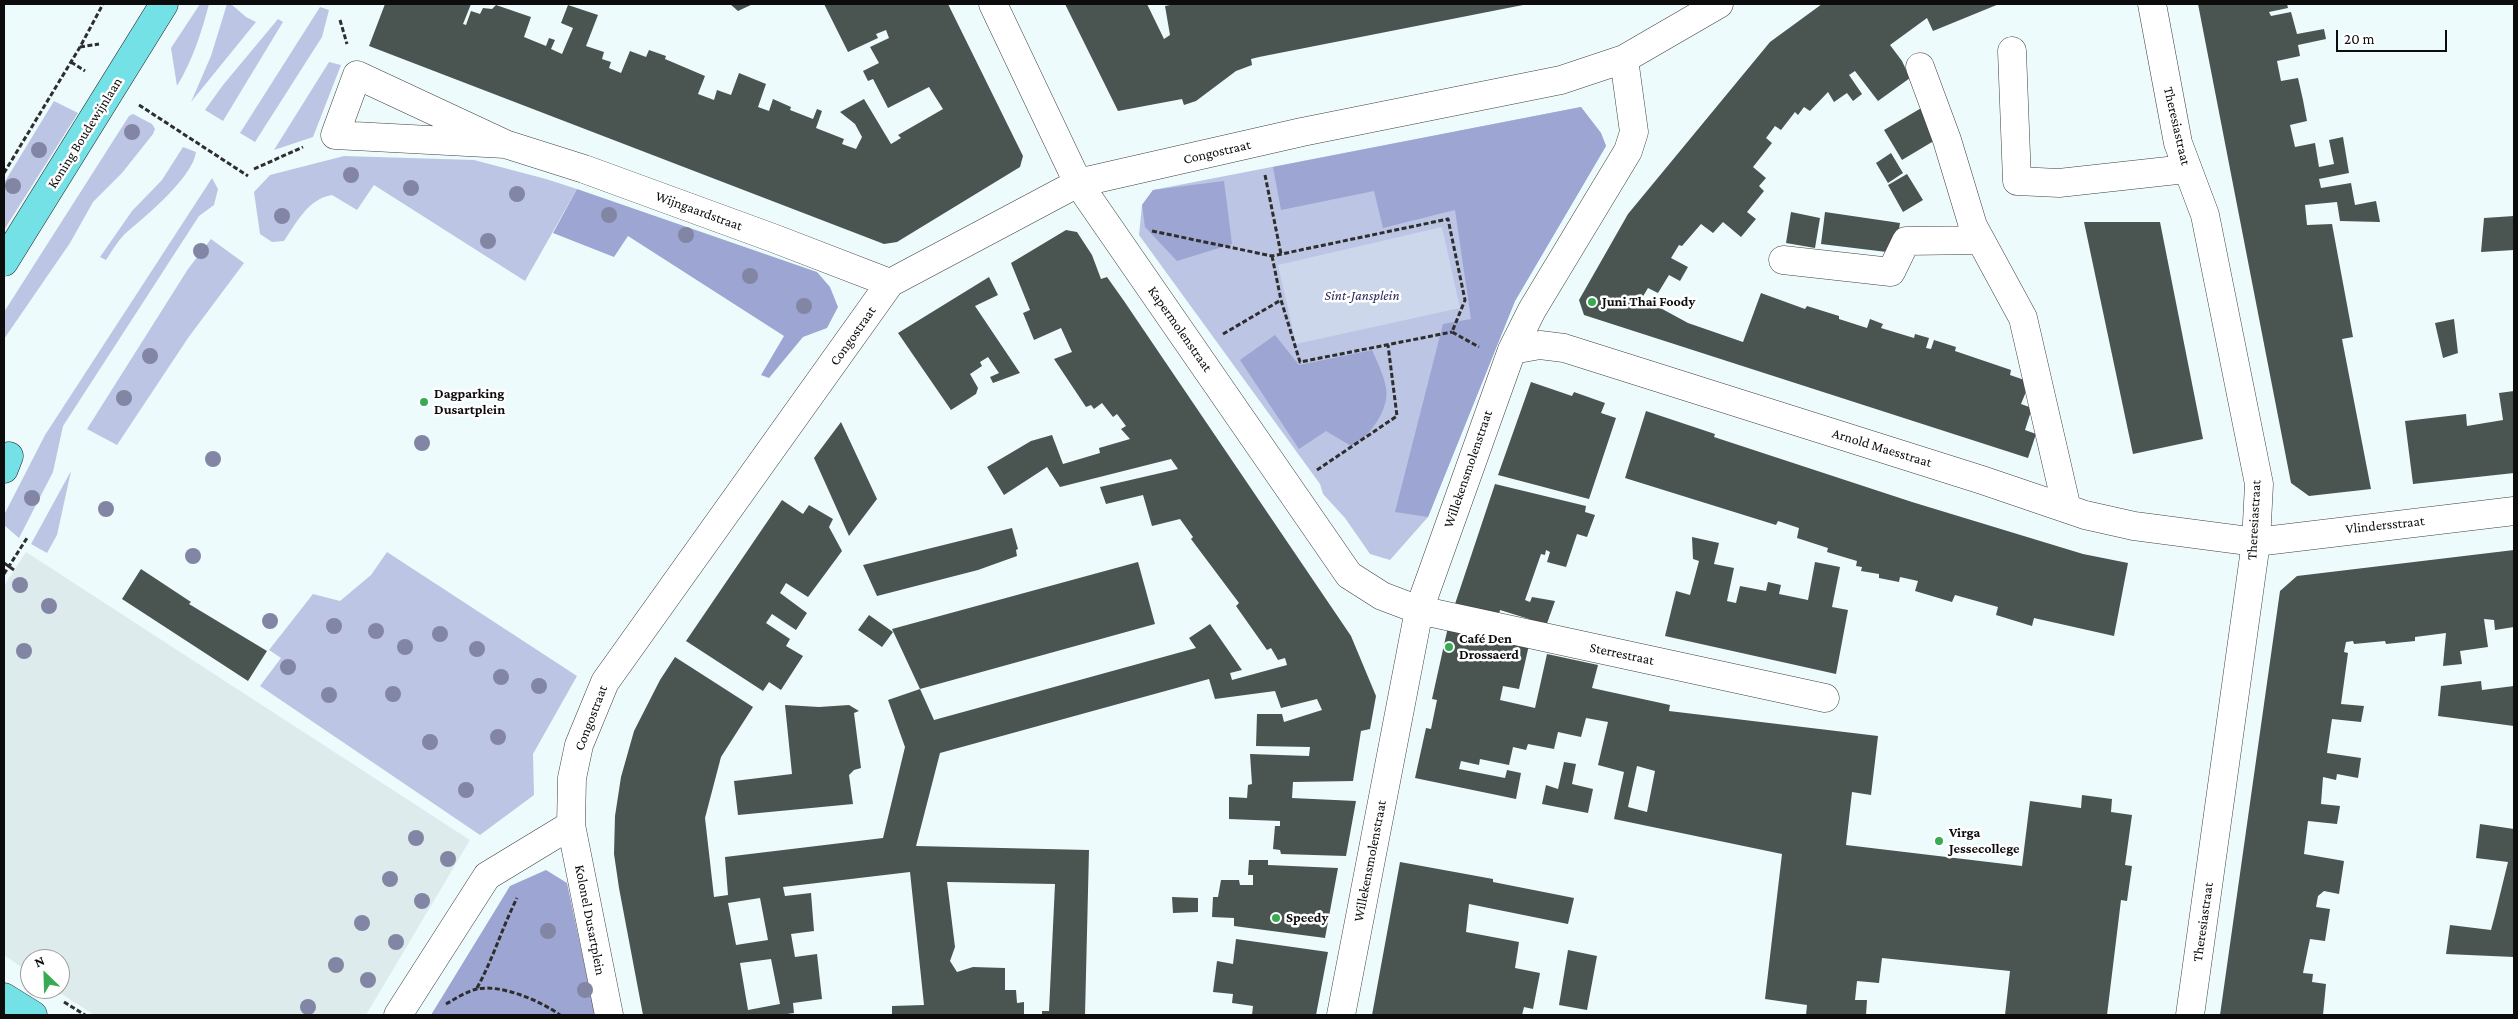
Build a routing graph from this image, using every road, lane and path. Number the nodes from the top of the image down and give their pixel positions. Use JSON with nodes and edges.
{"nodes":[{"id":1,"x":103,"y":4,"type":"edge"},
{"id":2,"x":993,"y":4,"type":"edge"},
{"id":3,"x":1719,"y":4,"type":"edge"},
{"id":4,"x":2152,"y":4,"type":"edge"},
{"id":5,"x":160,"y":5,"type":"edge"},
{"id":6,"x":2012,"y":51,"type":"dead end"},
{"id":7,"x":1624,"y":59,"type":"junction"},
{"id":8,"x":71,"y":62,"type":"junction"},
{"id":9,"x":1920,"y":67,"type":"dead end"},
{"id":10,"x":112,"y":88,"type":"junction"},
{"id":11,"x":335,"y":135,"type":"junction"},
{"id":12,"x":1259,"y":142,"type":"junction"},
{"id":13,"x":505,"y":144,"type":"junction"},
{"id":14,"x":254,"y":169,"type":"dead end"},
{"id":15,"x":2186,"y":169,"type":"junction"},
{"id":16,"x":4,"y":173,"type":"edge"},
{"id":17,"x":248,"y":176,"type":"dead end"},
{"id":18,"x":1078,"y":183,"type":"junction"},
{"id":19,"x":1106,"y":221,"type":"junction"},
{"id":20,"x":1980,"y":240,"type":"junction"},
{"id":21,"x":1281,"y":255,"type":"junction"},
{"id":22,"x":1272,"y":256,"type":"junction"},
{"id":23,"x":1783,"y":260,"type":"dead end"},
{"id":24,"x":4,"y":262,"type":"edge"},
{"id":25,"x":890,"y":284,"type":"junction"},
{"id":26,"x":1281,"y":300,"type":"junction"},
{"id":27,"x":1452,"y":332,"type":"junction"},
{"id":28,"x":1388,"y":344,"type":"junction"},
{"id":29,"x":1195,"y":352,"type":"junction"},
{"id":30,"x":1509,"y":356,"type":"junction"},
{"id":31,"x":1290,"y":489,"type":"junction"},
{"id":32,"x":2067,"y":509,"type":"junction"},
{"id":33,"x":2514,"y":510,"type":"edge"},
{"id":34,"x":27,"y":538,"type":"dead end"},
{"id":35,"x":2256,"y":542,"type":"junction"},
{"id":36,"x":4,"y":563,"type":"edge"},
{"id":37,"x":9,"y":566,"type":"junction"},
{"id":38,"x":14,"y":570,"type":"dead end"},
{"id":39,"x":4,"y":574,"type":"edge"},
{"id":40,"x":1418,"y":610,"type":"junction"},
{"id":41,"x":1825,"y":698,"type":"dead end"},
{"id":42,"x":570,"y":825,"type":"junction"},
{"id":43,"x":517,"y":898,"type":"dead end"},
{"id":44,"x":477,"y":988,"type":"junction"},
{"id":45,"x":4,"y":997,"type":"edge"},
{"id":46,"x":438,"y":1008,"type":"dead end"},
{"id":47,"x":33,"y":1015,"type":"edge"},
{"id":48,"x":398,"y":1015,"type":"edge"},
{"id":49,"x":560,"y":1015,"type":"edge"},
{"id":50,"x":609,"y":1015,"type":"edge"},
{"id":51,"x":1341,"y":1015,"type":"edge"},
{"id":52,"x":2190,"y":1015,"type":"edge"}],
"edges":[{"from":1,"to":8,"type":"path"},
{"from":2,"to":18,"type":"street","name":"Kapermolenstraat"},
{"from":3,"to":7,"type":"street"},
{"from":4,"to":15,"type":"street","name":"Theresiastraat"},
{"from":5,"to":10,"type":"main road","name":"Koning Boudewijnlaan"},
{"from":6,"to":15,"type":"street"},
{"from":7,"to":12,"type":"street","name":"Congostraat"},
{"from":7,"to":30,"type":"street","name":"Willekensmolenstraat"},
{"from":8,"to":10,"type":"path"},
{"from":8,"to":16,"type":"path"},
{"from":9,"to":20,"type":"street"},
{"from":10,"to":17,"type":"path"},
{"from":10,"to":24,"type":"main road","name":"Koning Boudewijnlaan"},
{"from":11,"to":13,"type":"street","name":"Wijngaardstraat"},
{"from":11,"to":13,"type":"street","name":"Wijngaardstraat"},
{"from":11,"to":14,"type":"path"},
{"from":12,"to":18,"type":"street","name":"Congostraat"},
{"from":12,"to":21,"type":"path"},
{"from":13,"to":25,"type":"street","name":"Wijngaardstraat"},
{"from":15,"to":35,"type":"street","name":"Theresiastraat"},
{"from":18,"to":19,"type":"street","name":"Kapermolenstraat"},
{"from":18,"to":25,"type":"street","name":"Congostraat"},
{"from":19,"to":22,"type":"path"},
{"from":19,"to":29,"type":"street","name":"Kapermolenstraat"},
{"from":20,"to":23,"type":"street"},
{"from":20,"to":32,"type":"street"},
{"from":21,"to":22,"type":"path"},
{"from":21,"to":27,"type":"path"},
{"from":22,"to":26,"type":"path"},
{"from":25,"to":42,"type":"street","name":"Congostraat"},
{"from":26,"to":28,"type":"path"},
{"from":26,"to":29,"type":"path"},
{"from":27,"to":28,"type":"path"},
{"from":27,"to":30,"type":"path"},
{"from":28,"to":31,"type":"path"},
{"from":29,"to":31,"type":"street","name":"Kapermolenstraat"},
{"from":30,"to":32,"type":"street","name":"Arnold Maesstraat"},
{"from":30,"to":40,"type":"street","name":"Willekensmolenstraat"},
{"from":31,"to":40,"type":"street","name":"Kapermolenstraat"},
{"from":32,"to":35,"type":"street","name":"Arnold Maesstraat"},
{"from":33,"to":35,"type":"street","name":"Vlindersstraat"},
{"from":34,"to":37,"type":"path"},
{"from":35,"to":52,"type":"street","name":"Theresiastraat"},
{"from":36,"to":37,"type":"path"},
{"from":37,"to":38,"type":"path"},
{"from":37,"to":39,"type":"path"},
{"from":40,"to":41,"type":"street","name":"Sterrestraat"},
{"from":40,"to":51,"type":"street","name":"Willekensmolenstraat"},
{"from":42,"to":48,"type":"street"},
{"from":42,"to":50,"type":"street","name":"Kolonel Dusartplein"},
{"from":43,"to":44,"type":"path"},
{"from":44,"to":46,"type":"path"},
{"from":44,"to":49,"type":"path"},
{"from":45,"to":47,"type":"main road"}]}
